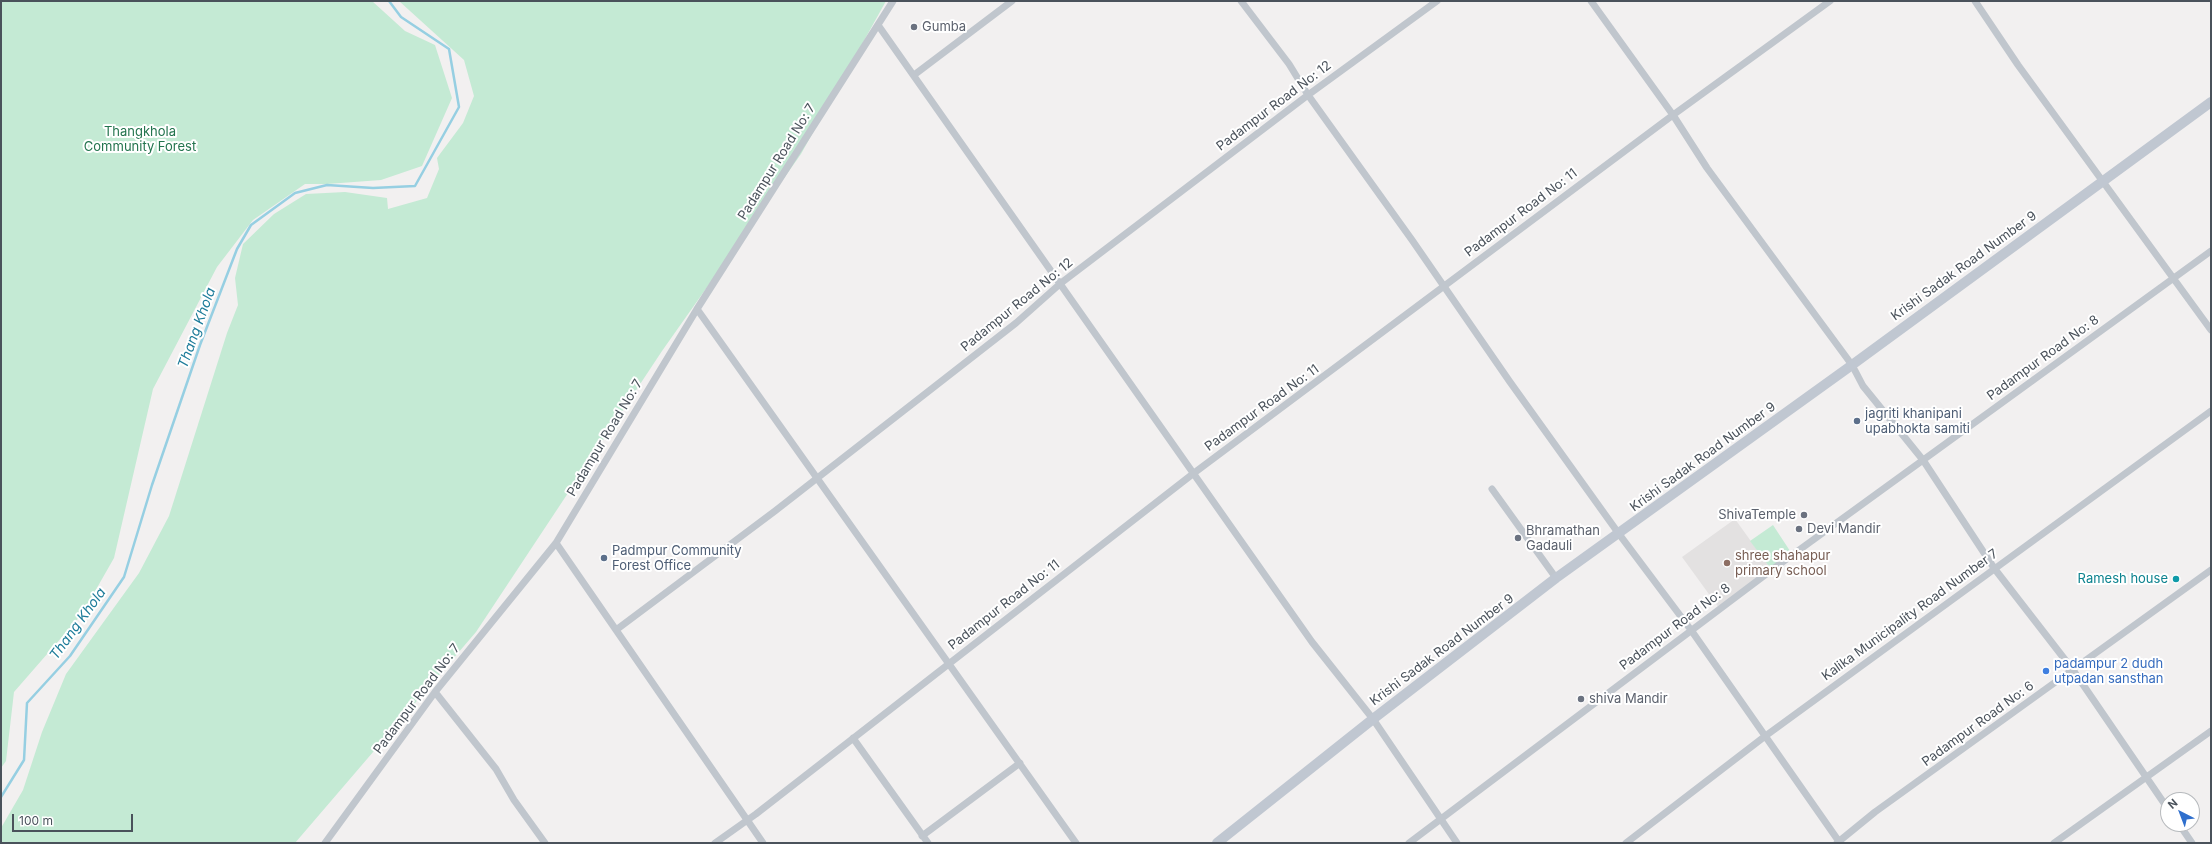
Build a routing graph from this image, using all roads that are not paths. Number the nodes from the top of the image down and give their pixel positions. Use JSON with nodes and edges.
{"nodes":[{"id":1,"x":893,"y":1,"type":"edge"},
{"id":2,"x":1012,"y":1,"type":"edge"},
{"id":3,"x":1241,"y":1,"type":"edge"},
{"id":4,"x":1437,"y":1,"type":"edge"},
{"id":5,"x":1591,"y":1,"type":"edge"},
{"id":6,"x":1830,"y":1,"type":"edge"},
{"id":7,"x":1975,"y":1,"type":"edge"},
{"id":8,"x":878,"y":25,"type":"junction"},
{"id":9,"x":914,"y":75,"type":"junction"},
{"id":10,"x":1308,"y":95,"type":"junction"},
{"id":11,"x":2211,"y":102,"type":"edge"},
{"id":12,"x":1673,"y":115,"type":"junction"},
{"id":13,"x":2103,"y":180,"type":"junction"},
{"id":14,"x":2211,"y":251,"type":"edge"},
{"id":15,"x":2173,"y":278,"type":"junction"},
{"id":16,"x":1061,"y":283,"type":"junction"},
{"id":17,"x":1443,"y":285,"type":"junction"},
{"id":18,"x":697,"y":310,"type":"junction"},
{"id":19,"x":2211,"y":330,"type":"edge"},
{"id":20,"x":1852,"y":365,"type":"junction"},
{"id":21,"x":2211,"y":411,"type":"edge"},
{"id":22,"x":1923,"y":460,"type":"junction"},
{"id":23,"x":1194,"y":473,"type":"junction"},
{"id":24,"x":817,"y":477,"type":"junction"},
{"id":25,"x":1492,"y":489,"type":"dead end"},
{"id":26,"x":1619,"y":534,"type":"junction"},
{"id":27,"x":556,"y":542,"type":"junction"},
{"id":28,"x":1994,"y":568,"type":"junction"},
{"id":29,"x":2211,"y":570,"type":"edge"},
{"id":30,"x":1556,"y":578,"type":"junction"},
{"id":31,"x":616,"y":630,"type":"junction"},
{"id":32,"x":1691,"y":630,"type":"junction"},
{"id":33,"x":948,"y":664,"type":"junction"},
{"id":34,"x":2073,"y":670,"type":"junction"},
{"id":35,"x":435,"y":692,"type":"junction"},
{"id":36,"x":1372,"y":719,"type":"junction"},
{"id":37,"x":2211,"y":731,"type":"edge"},
{"id":38,"x":1764,"y":736,"type":"junction"},
{"id":39,"x":853,"y":738,"type":"junction"},
{"id":40,"x":1020,"y":763,"type":"junction"},
{"id":41,"x":2145,"y":778,"type":"junction"},
{"id":42,"x":2160,"y":798,"type":"edge"},
{"id":43,"x":1440,"y":820,"type":"junction"},
{"id":44,"x":747,"y":821,"type":"junction"},
{"id":45,"x":2184,"y":832,"type":"edge"},
{"id":46,"x":922,"y":836,"type":"junction"},
{"id":47,"x":325,"y":843,"type":"edge"},
{"id":48,"x":544,"y":843,"type":"edge"},
{"id":49,"x":715,"y":843,"type":"edge"},
{"id":50,"x":763,"y":843,"type":"edge"},
{"id":51,"x":928,"y":843,"type":"edge"},
{"id":52,"x":1076,"y":843,"type":"edge"},
{"id":53,"x":1216,"y":843,"type":"edge"},
{"id":54,"x":1409,"y":843,"type":"edge"},
{"id":55,"x":1457,"y":843,"type":"edge"},
{"id":56,"x":1626,"y":843,"type":"edge"},
{"id":57,"x":1839,"y":843,"type":"edge"},
{"id":58,"x":2054,"y":843,"type":"edge"},
{"id":59,"x":2192,"y":843,"type":"edge"}],
"edges":[{"from":1,"to":8,"type":"street","name":"Padampur Road No: 7"},
{"from":2,"to":9,"type":"street"},
{"from":3,"to":10,"type":"street"},
{"from":4,"to":10,"type":"street","name":"Padampur Road No: 12"},
{"from":5,"to":12,"type":"street"},
{"from":6,"to":12,"type":"street","name":"Padampur Road No: 11"},
{"from":7,"to":13,"type":"street"},
{"from":8,"to":9,"type":"street"},
{"from":8,"to":18,"type":"street","name":"Padampur Road No: 7"},
{"from":9,"to":16,"type":"street"},
{"from":10,"to":16,"type":"street","name":"Padampur Road No: 12"},
{"from":10,"to":17,"type":"street"},
{"from":11,"to":13,"type":"street","name":"Krishi Sadak Road Number 9"},
{"from":12,"to":17,"type":"street","name":"Padampur Road No: 11"},
{"from":12,"to":20,"type":"street"},
{"from":13,"to":15,"type":"street"},
{"from":13,"to":20,"type":"street","name":"Krishi Sadak Road Number 9"},
{"from":14,"to":15,"type":"street","name":"Padampur Road No: 8"},
{"from":15,"to":19,"type":"street"},
{"from":15,"to":22,"type":"street","name":"Padampur Road No: 8"},
{"from":16,"to":23,"type":"street"},
{"from":16,"to":24,"type":"street","name":"Padampur Road No: 12"},
{"from":17,"to":23,"type":"street","name":"Padampur Road No: 11"},
{"from":17,"to":26,"type":"street"},
{"from":18,"to":24,"type":"street"},
{"from":18,"to":27,"type":"street","name":"Padampur Road No: 7"},
{"from":20,"to":22,"type":"street"},
{"from":20,"to":26,"type":"street","name":"Krishi Sadak Road Number 9"},
{"from":21,"to":28,"type":"street","name":"Kalika Municipality Road Number 7"},
{"from":22,"to":28,"type":"street"},
{"from":22,"to":32,"type":"street","name":"Padampur Road No: 8"},
{"from":23,"to":33,"type":"street","name":"Padampur Road No: 11"},
{"from":23,"to":36,"type":"street"},
{"from":24,"to":31,"type":"street","name":"Padampur Road No: 12"},
{"from":24,"to":33,"type":"street"},
{"from":25,"to":30,"type":"street"},
{"from":26,"to":30,"type":"street","name":"Krishi Sadak Road Number 9"},
{"from":26,"to":32,"type":"street"},
{"from":27,"to":31,"type":"street"},
{"from":27,"to":35,"type":"street","name":"Padampur Road No: 7"},
{"from":28,"to":34,"type":"street"},
{"from":28,"to":38,"type":"street","name":"Kalika Municipality Road Number 7"},
{"from":29,"to":34,"type":"street","name":"Padampur Road No: 6"},
{"from":30,"to":36,"type":"street","name":"Krishi Sadak Road Number 9"},
{"from":31,"to":44,"type":"street"},
{"from":32,"to":38,"type":"street"},
{"from":32,"to":43,"type":"street","name":"Padampur Road No: 8"},
{"from":33,"to":39,"type":"street","name":"Padampur Road No: 11"},
{"from":33,"to":40,"type":"street"},
{"from":34,"to":41,"type":"street"},
{"from":34,"to":57,"type":"street","name":"Padampur Road No: 6"},
{"from":35,"to":47,"type":"street","name":"Padampur Road No: 7"},
{"from":35,"to":48,"type":"street"},
{"from":36,"to":43,"type":"street"},
{"from":36,"to":53,"type":"street","name":"Krishi Sadak Road Number 9"},
{"from":37,"to":41,"type":"street"},
{"from":38,"to":56,"type":"street","name":"Kalika Municipality Road Number 7"},
{"from":38,"to":57,"type":"street"},
{"from":39,"to":44,"type":"street","name":"Padampur Road No: 11"},
{"from":39,"to":46,"type":"street"},
{"from":40,"to":46,"type":"street"},
{"from":40,"to":52,"type":"street"},
{"from":41,"to":42,"type":"street"},
{"from":41,"to":58,"type":"street"},
{"from":43,"to":54,"type":"street","name":"Padampur Road No: 8"},
{"from":43,"to":55,"type":"street"},
{"from":44,"to":49,"type":"street","name":"Padampur Road No: 11"},
{"from":44,"to":50,"type":"street"},
{"from":45,"to":59,"type":"street"},
{"from":46,"to":51,"type":"street"}]}
